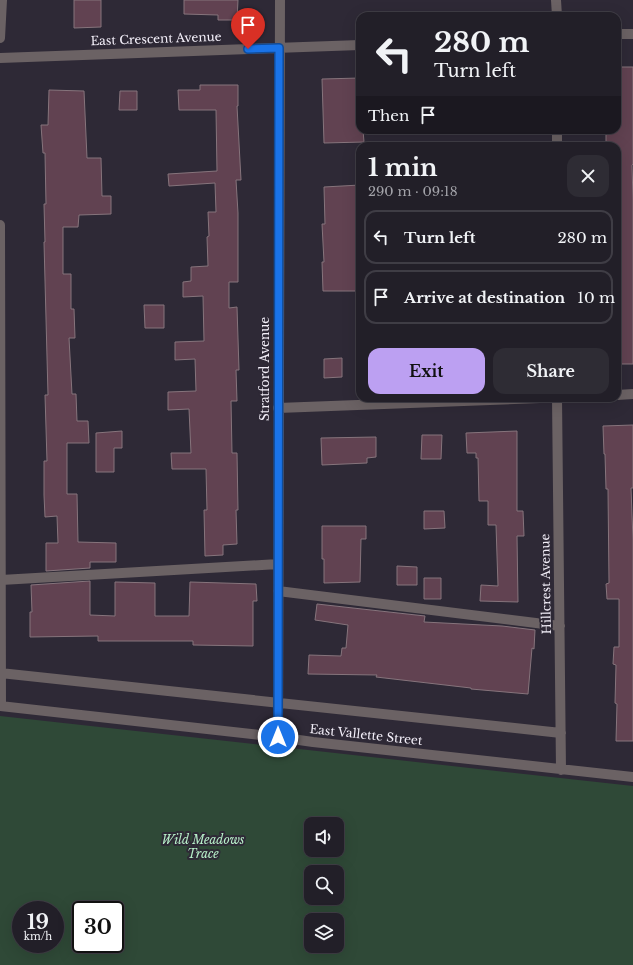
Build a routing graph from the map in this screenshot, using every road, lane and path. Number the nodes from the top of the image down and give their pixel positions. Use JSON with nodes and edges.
{"nodes":[{"id":1,"x":2,"y":0,"type":"edge"},
{"id":2,"x":280,"y":0,"type":"edge"},
{"id":3,"x":556,"y":0,"type":"edge"},
{"id":4,"x":557,"y":12,"type":"edge"},
{"id":5,"x":621,"y":34,"type":"edge"},
{"id":6,"x":633,"y":34,"type":"edge"},
{"id":7,"x":0,"y":38,"type":"edge"},
{"id":8,"x":356,"y":45,"type":"edge"},
{"id":9,"x":279,"y":48,"type":"junction"},
{"id":10,"x":0,"y":58,"type":"edge"},
{"id":11,"x":0,"y":225,"type":"edge"},
{"id":12,"x":633,"y":394,"type":"edge"},
{"id":13,"x":621,"y":395,"type":"edge"},
{"id":14,"x":435,"y":402,"type":"edge"},
{"id":15,"x":557,"y":402,"type":"edge"},
{"id":16,"x":278,"y":408,"type":"junction"},
{"id":17,"x":1,"y":557,"type":"edge"},
{"id":18,"x":278,"y":564,"type":"junction"},
{"id":19,"x":1,"y":580,"type":"junction"},
{"id":20,"x":278,"y":591,"type":"junction"},
{"id":21,"x":560,"y":626,"type":"junction"},
{"id":22,"x":1,"y":673,"type":"edge"},
{"id":23,"x":278,"y":703,"type":"junction"},
{"id":24,"x":1,"y":706,"type":"edge"},
{"id":25,"x":561,"y":733,"type":"junction"},
{"id":26,"x":278,"y":737,"type":"junction"},
{"id":27,"x":561,"y":770,"type":"junction"},
{"id":28,"x":633,"y":777,"type":"edge"}],
"edges":[{"from":1,"to":7,"type":"street"},
{"from":2,"to":9,"type":"street","name":"Stratford Avenue"},
{"from":3,"to":4,"type":"street"},
{"from":5,"to":6,"type":"street"},
{"from":8,"to":9,"type":"street","name":"East Crescent Avenue"},
{"from":9,"to":10,"type":"street","name":"East Crescent Avenue"},
{"from":9,"to":16,"type":"street","name":"Stratford Avenue"},
{"from":11,"to":17,"type":"street"},
{"from":12,"to":13,"type":"street"},
{"from":14,"to":16,"type":"street"},
{"from":15,"to":21,"type":"street","name":"Hillcrest Avenue"},
{"from":16,"to":18,"type":"street","name":"Stratford Avenue"},
{"from":17,"to":19,"type":"street"},
{"from":18,"to":19,"type":"street"},
{"from":18,"to":20,"type":"street","name":"Stratford Avenue"},
{"from":19,"to":22,"type":"street"},
{"from":20,"to":21,"type":"street"},
{"from":20,"to":23,"type":"street","name":"Stratford Avenue"},
{"from":21,"to":25,"type":"street","name":"Hillcrest Avenue"},
{"from":22,"to":23,"type":"street","name":"East Vallette Street"},
{"from":22,"to":24,"type":"street"},
{"from":23,"to":25,"type":"street","name":"East Vallette Street"},
{"from":23,"to":26,"type":"street","name":"Stratford Avenue"},
{"from":24,"to":26,"type":"street","name":"East Vallette Street"},
{"from":25,"to":27,"type":"street","name":"Hillcrest Avenue"},
{"from":26,"to":27,"type":"street","name":"East Vallette Street"},
{"from":27,"to":28,"type":"street","name":"East Vallette Street"}]}
